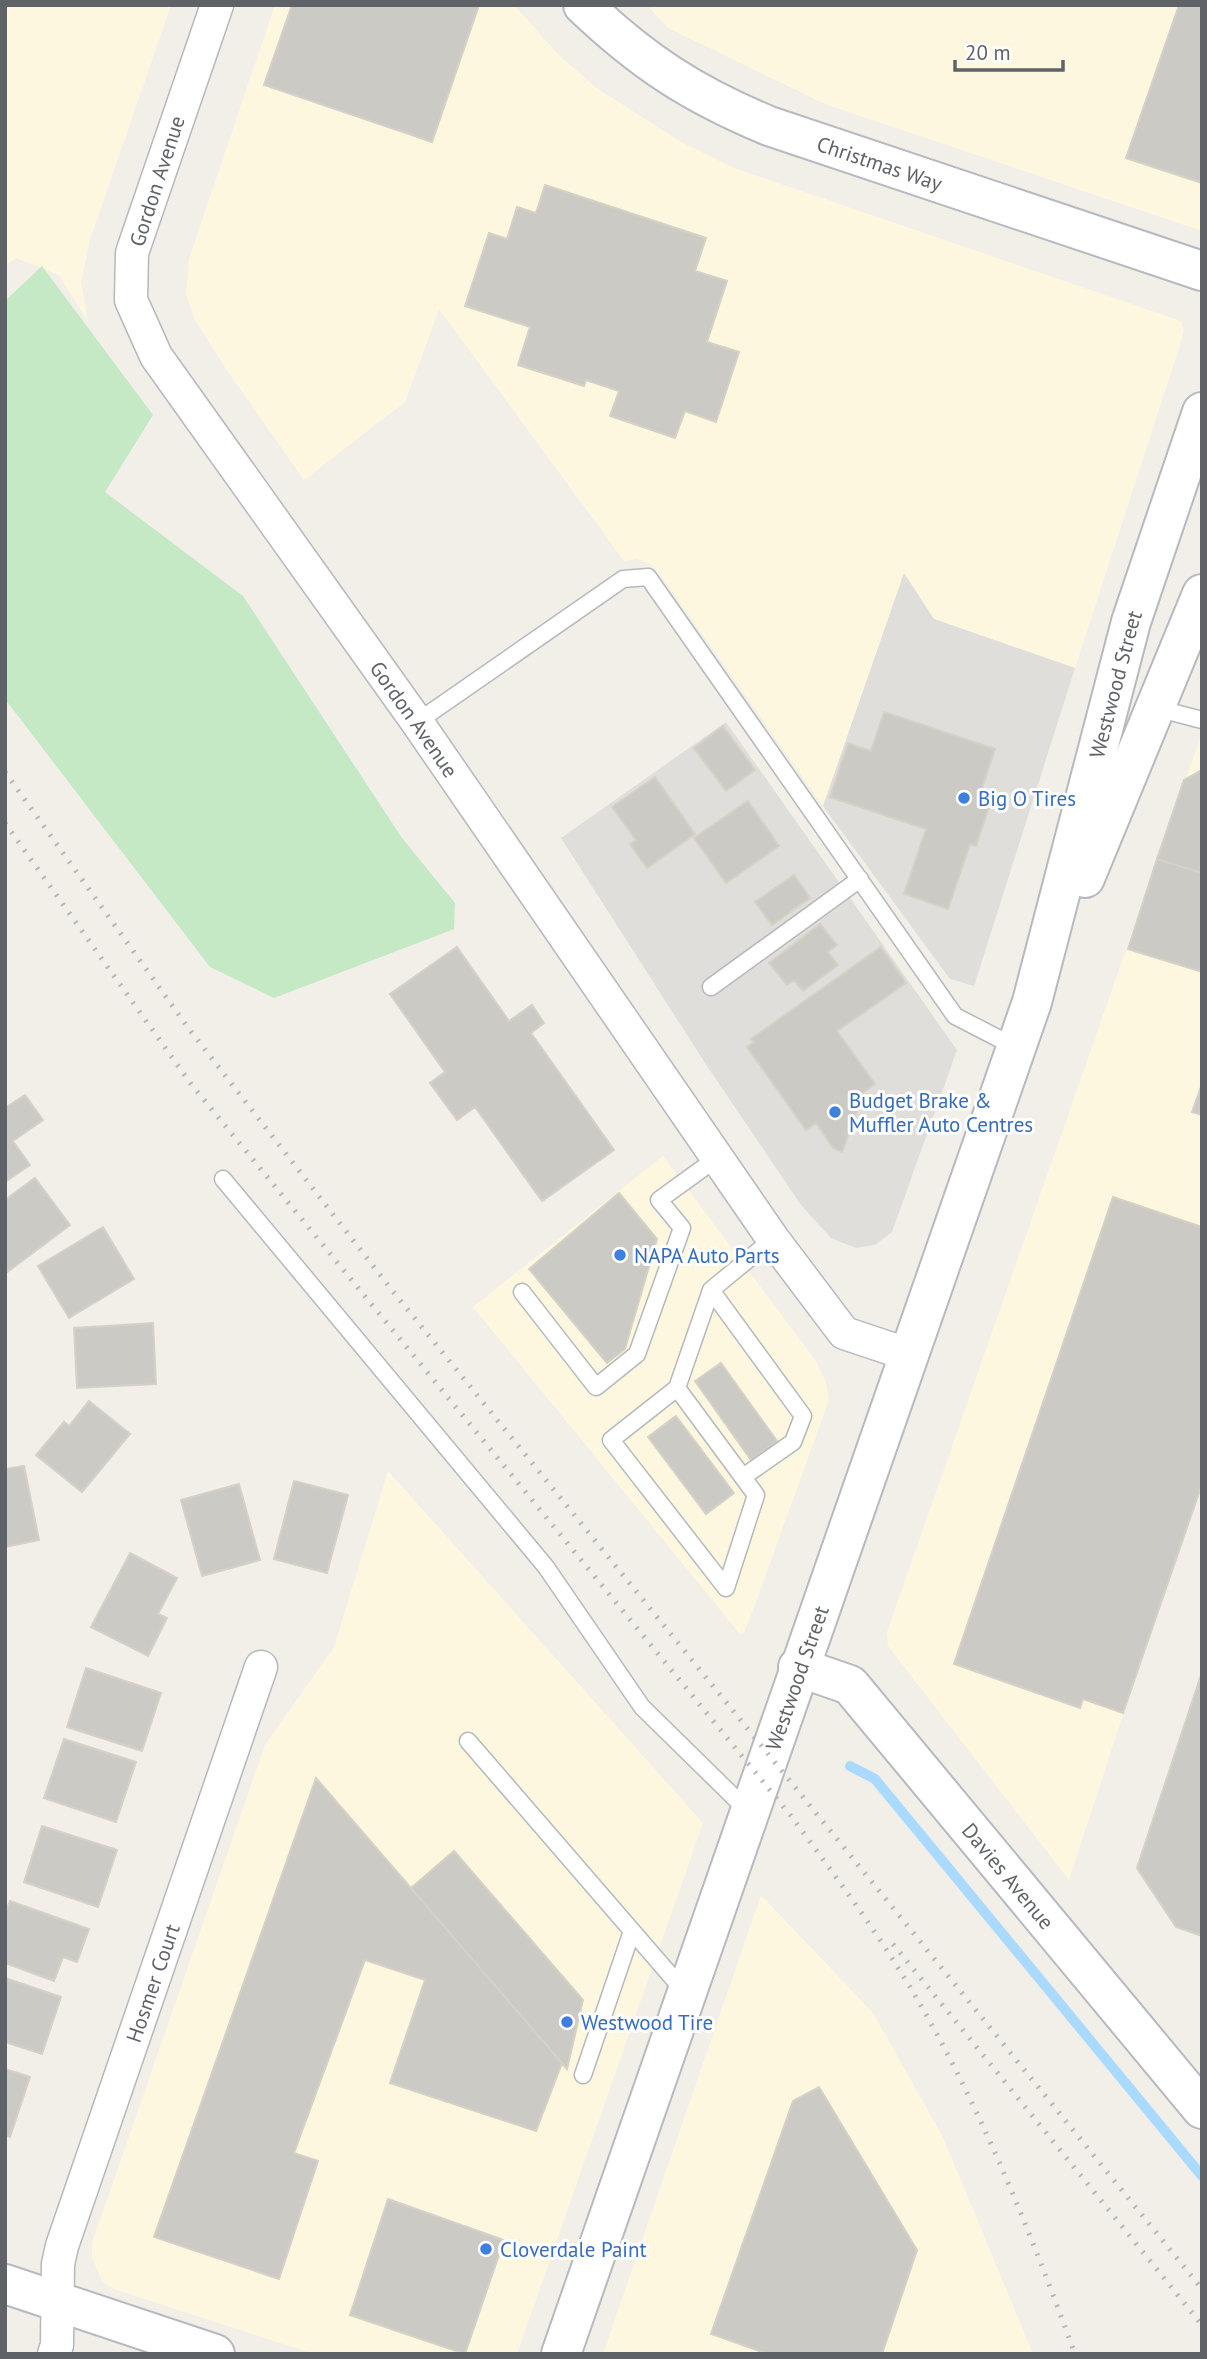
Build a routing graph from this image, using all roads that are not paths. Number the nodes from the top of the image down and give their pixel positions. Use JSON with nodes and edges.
{"nodes":[{"id":1,"x":217,"y":5,"type":"edge"},
{"id":2,"x":583,"y":5,"type":"edge"},
{"id":3,"x":1202,"y":271,"type":"edge"},
{"id":4,"x":1202,"y":412,"type":"edge"},
{"id":5,"x":1199,"y":609,"type":"edge"},
{"id":6,"x":1156,"y":708,"type":"junction"},
{"id":7,"x":1202,"y":720,"type":"edge"},
{"id":8,"x":417,"y":722,"type":"junction"},
{"id":9,"x":860,"y":879,"type":"junction"},
{"id":10,"x":711,"y":987,"type":"dead end"},
{"id":11,"x":1032,"y":1002,"type":"junction"},
{"id":12,"x":1017,"y":1048,"type":"junction"},
{"id":13,"x":718,"y":1158,"type":"junction"},
{"id":14,"x":223,"y":1180,"type":"dead end"},
{"id":15,"x":773,"y":1239,"type":"junction"},
{"id":16,"x":711,"y":1290,"type":"junction"},
{"id":17,"x":522,"y":1292,"type":"dead end"},
{"id":18,"x":907,"y":1354,"type":"junction"},
{"id":19,"x":677,"y":1388,"type":"junction"},
{"id":20,"x":743,"y":1477,"type":"junction"},
{"id":21,"x":261,"y":1667,"type":"dead end"},
{"id":22,"x":798,"y":1667,"type":"junction"},
{"id":23,"x":468,"y":1741,"type":"dead end"},
{"id":24,"x":749,"y":1812,"type":"junction"},
{"id":25,"x":632,"y":1931,"type":"junction"},
{"id":26,"x":686,"y":1993,"type":"junction"},
{"id":27,"x":583,"y":2076,"type":"dead end"},
{"id":28,"x":1202,"y":2109,"type":"edge"},
{"id":29,"x":5,"y":2284,"type":"edge"},
{"id":30,"x":57,"y":2301,"type":"junction"},
{"id":31,"x":54,"y":2354,"type":"edge"},
{"id":32,"x":215,"y":2354,"type":"edge"},
{"id":33,"x":561,"y":2354,"type":"edge"}],
"edges":[{"from":1,"to":8,"type":"street","name":"Gordon Avenue"},
{"from":2,"to":3,"type":"main road","name":"Christmas Way"},
{"from":4,"to":11,"type":"main road","name":"Westwood Street"},
{"from":5,"to":6,"type":"main road","name":"Westwood Street"},
{"from":6,"to":7,"type":"lane"},
{"from":6,"to":11,"type":"main road","name":"Westwood Street"},
{"from":8,"to":9,"type":"lane"},
{"from":8,"to":13,"type":"street","name":"Gordon Avenue"},
{"from":9,"to":10,"type":"lane"},
{"from":9,"to":12,"type":"lane"},
{"from":11,"to":12,"type":"main road","name":"Westwood Street"},
{"from":12,"to":18,"type":"main road","name":"Westwood Street"},
{"from":13,"to":15,"type":"street","name":"Gordon Avenue"},
{"from":13,"to":17,"type":"lane"},
{"from":14,"to":24,"type":"lane"},
{"from":15,"to":16,"type":"lane"},
{"from":15,"to":18,"type":"street","name":"Gordon Avenue"},
{"from":16,"to":19,"type":"lane"},
{"from":16,"to":20,"type":"lane"},
{"from":18,"to":22,"type":"main road","name":"Westwood Street"},
{"from":19,"to":20,"type":"lane"},
{"from":19,"to":20,"type":"lane"},
{"from":21,"to":30,"type":"street","name":"Hosmer Court"},
{"from":22,"to":24,"type":"main road","name":"Westwood Street"},
{"from":22,"to":28,"type":"main road","name":"Davies Avenue"},
{"from":23,"to":25,"type":"lane"},
{"from":24,"to":26,"type":"main road","name":"Westwood Street"},
{"from":25,"to":26,"type":"lane"},
{"from":25,"to":27,"type":"lane"},
{"from":26,"to":33,"type":"main road","name":"Westwood Street"},
{"from":29,"to":30,"type":"main road"},
{"from":30,"to":31,"type":"street","name":"Hosmer Court"},
{"from":30,"to":32,"type":"main road"}]}
